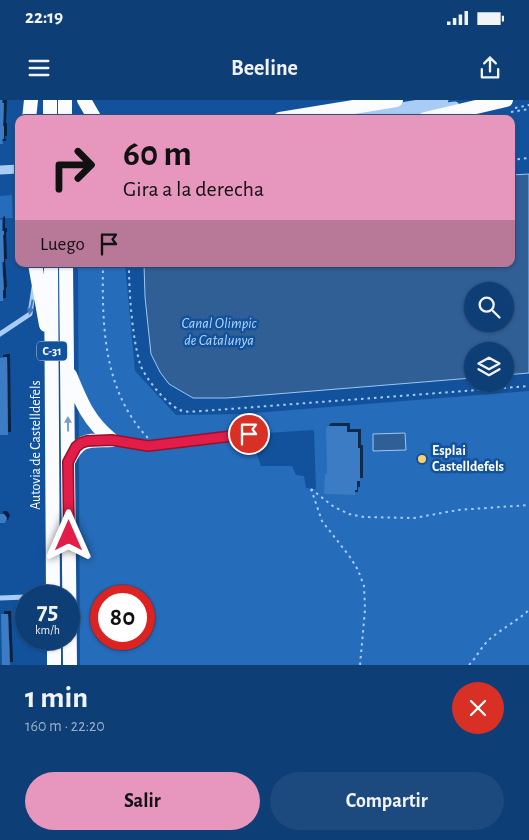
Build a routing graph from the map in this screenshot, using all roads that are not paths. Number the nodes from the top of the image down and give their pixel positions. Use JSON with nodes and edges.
{"nodes":[{"id":1,"x":26,"y":100,"type":"edge"},
{"id":2,"x":31,"y":100,"type":"edge"},
{"id":3,"x":50,"y":100,"type":"edge"},
{"id":4,"x":65,"y":100,"type":"edge"},
{"id":5,"x":83,"y":100,"type":"edge"},
{"id":6,"x":396,"y":100,"type":"edge"},
{"id":7,"x":444,"y":100,"type":"edge"},
{"id":8,"x":498,"y":100,"type":"edge"},
{"id":9,"x":506,"y":100,"type":"edge"},
{"id":10,"x":28,"y":115,"type":"edge"},
{"id":11,"x":29,"y":115,"type":"edge"},
{"id":12,"x":50,"y":115,"type":"edge"},
{"id":13,"x":65,"y":115,"type":"edge"},
{"id":14,"x":82,"y":115,"type":"edge"},
{"id":15,"x":92,"y":115,"type":"edge"},
{"id":16,"x":304,"y":115,"type":"edge"},
{"id":17,"x":354,"y":115,"type":"edge"},
{"id":18,"x":390,"y":115,"type":"edge"},
{"id":19,"x":442,"y":115,"type":"edge"},
{"id":20,"x":15,"y":169,"type":"edge"},
{"id":21,"x":0,"y":170,"type":"edge"},
{"id":22,"x":35,"y":267,"type":"edge"},
{"id":23,"x":35,"y":267,"type":"edge"},
{"id":24,"x":51,"y":267,"type":"edge"},
{"id":25,"x":66,"y":267,"type":"edge"},
{"id":26,"x":71,"y":267,"type":"edge"},
{"id":27,"x":66,"y":295,"type":"junction"},
{"id":28,"x":0,"y":334,"type":"edge"},
{"id":29,"x":52,"y":347,"type":"junction"},
{"id":30,"x":67,"y":366,"type":"junction"},
{"id":31,"x":249,"y":434,"type":"dead end"},
{"id":32,"x":112,"y":440,"type":"junction"},
{"id":33,"x":68,"y":462,"type":"junction"},
{"id":34,"x":53,"y":585,"type":"edge"},
{"id":35,"x":15,"y":597,"type":"edge"},
{"id":36,"x":0,"y":598,"type":"edge"},
{"id":37,"x":54,"y":650,"type":"edge"},
{"id":38,"x":54,"y":665,"type":"edge"},
{"id":39,"x":70,"y":665,"type":"edge"}],
"edges":[{"from":1,"to":10,"type":"street"},
{"from":2,"to":11,"type":"highway"},
{"from":3,"to":12,"type":"highway"},
{"from":4,"to":13,"type":"highway"},
{"from":5,"to":14,"type":"highway"},
{"from":5,"to":15,"type":"highway"},
{"from":6,"to":16,"type":"highway"},
{"from":7,"to":17,"type":"street"},
{"from":8,"to":18,"type":"street"},
{"from":9,"to":19,"type":"highway"},
{"from":20,"to":21,"type":"street"},
{"from":22,"to":28,"type":"street","one_way":true},
{"from":23,"to":29,"type":"highway"},
{"from":24,"to":29,"type":"highway","name":"Autovia de Castelldefels","number":"C-31"},
{"from":25,"to":27,"type":"highway","number":"C-31"},
{"from":26,"to":27,"type":"highway"},
{"from":27,"to":30,"type":"highway","number":"C-31"},
{"from":29,"to":34,"type":"highway","name":"Autovia de Castelldefels","number":"C-31"},
{"from":30,"to":32,"type":"highway"},
{"from":33,"to":30,"type":"highway","number":"C-31","one_way":true},
{"from":31,"to":32,"type":"lane"},
{"from":32,"to":33,"type":"highway"},
{"from":33,"to":39,"type":"highway","number":"C-31"},
{"from":35,"to":36,"type":"street"},
{"from":37,"to":38,"type":"highway"}]}
